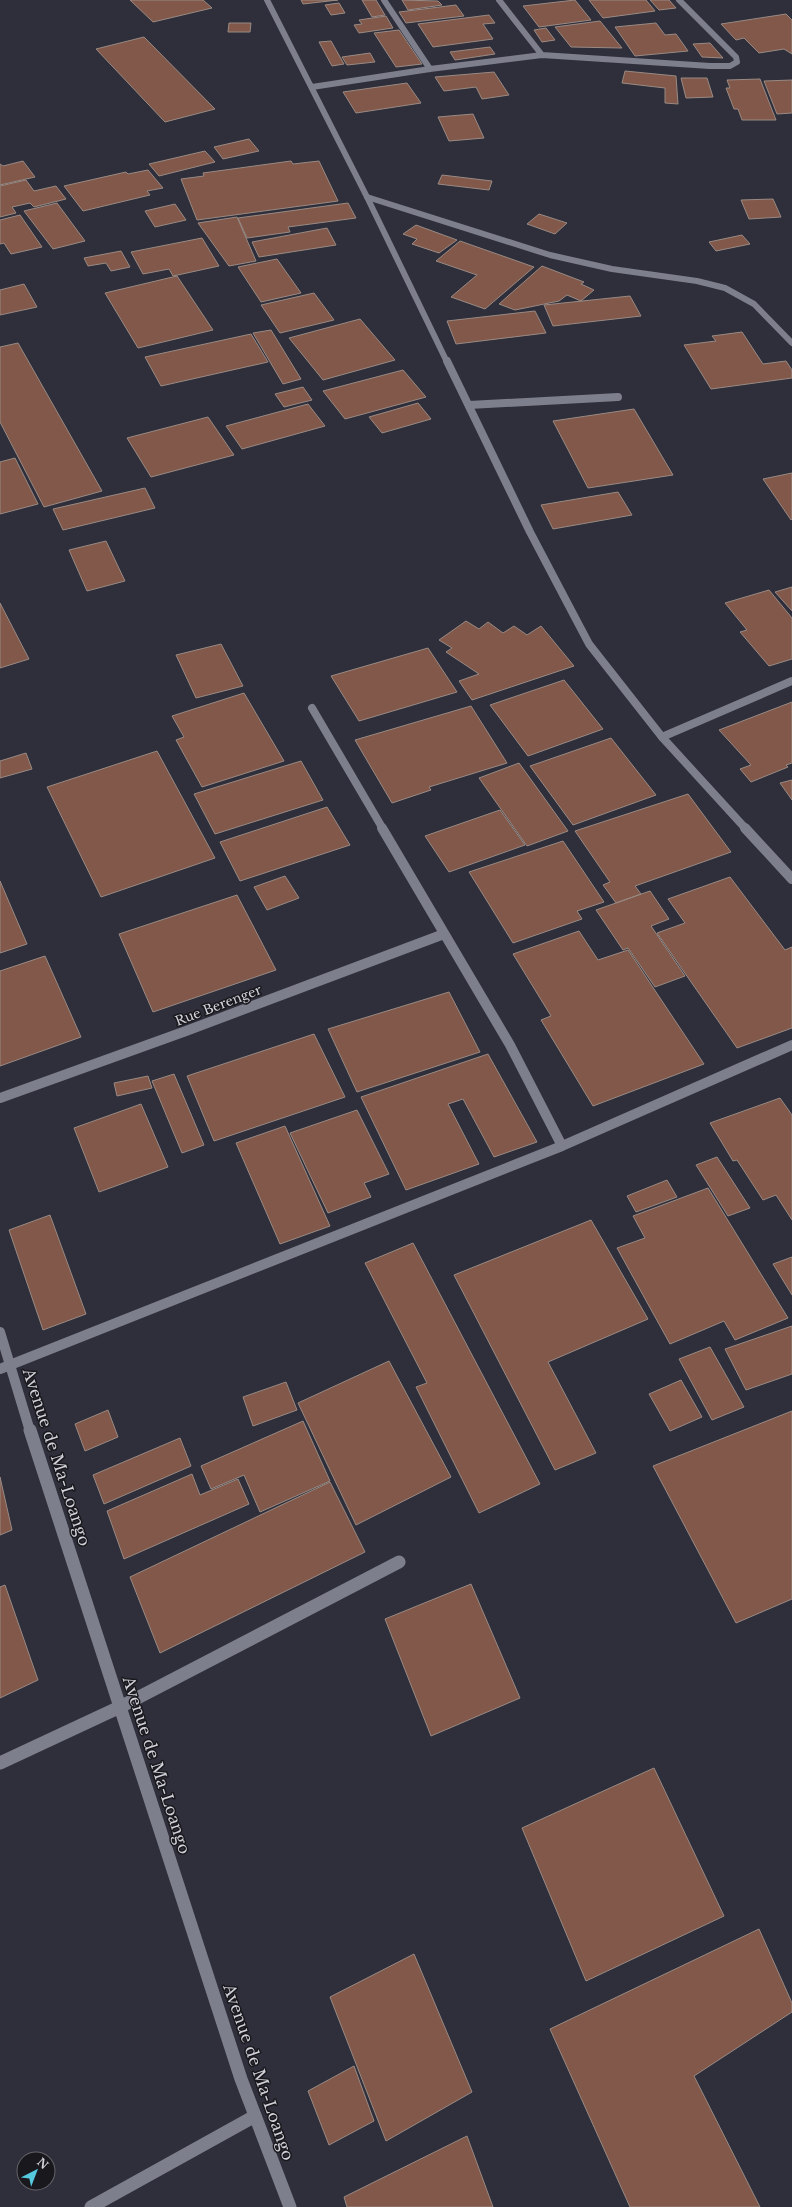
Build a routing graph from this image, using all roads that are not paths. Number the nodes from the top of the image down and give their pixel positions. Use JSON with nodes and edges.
{"nodes":[{"id":1,"x":267,"y":0,"type":"edge"},
{"id":2,"x":384,"y":0,"type":"edge"},
{"id":3,"x":499,"y":0,"type":"edge"},
{"id":4,"x":679,"y":0,"type":"edge"},
{"id":5,"x":542,"y":55,"type":"junction"},
{"id":6,"x":430,"y":69,"type":"junction"},
{"id":7,"x":312,"y":87,"type":"junction"},
{"id":8,"x":367,"y":197,"type":"junction"},
{"id":9,"x":792,"y":343,"type":"edge"},
{"id":10,"x":618,"y":397,"type":"dead end"},
{"id":11,"x":469,"y":405,"type":"junction"},
{"id":12,"x":792,"y":681,"type":"edge"},
{"id":13,"x":312,"y":708,"type":"dead end"},
{"id":14,"x":662,"y":737,"type":"junction"},
{"id":15,"x":792,"y":879,"type":"edge"},
{"id":16,"x":444,"y":934,"type":"junction"},
{"id":17,"x":792,"y":1046,"type":"edge"},
{"id":18,"x":0,"y":1098,"type":"edge"},
{"id":19,"x":562,"y":1146,"type":"junction"},
{"id":20,"x":0,"y":1332,"type":"edge"},
{"id":21,"x":4,"y":1367,"type":"edge"},
{"id":22,"x":399,"y":1562,"type":"dead end"},
{"id":23,"x":120,"y":1707,"type":"junction"},
{"id":24,"x":0,"y":1763,"type":"edge"},
{"id":25,"x":255,"y":2116,"type":"junction"},
{"id":26,"x":91,"y":2207,"type":"edge"},
{"id":27,"x":290,"y":2207,"type":"edge"}],
"edges":[{"from":1,"to":7,"type":"street"},
{"from":2,"to":6,"type":"street"},
{"from":3,"to":5,"type":"street"},
{"from":4,"to":5,"type":"street"},
{"from":5,"to":6,"type":"street"},
{"from":6,"to":7,"type":"street"},
{"from":7,"to":8,"type":"street"},
{"from":8,"to":9,"type":"street"},
{"from":8,"to":11,"type":"street"},
{"from":10,"to":11,"type":"street"},
{"from":11,"to":14,"type":"street"},
{"from":12,"to":14,"type":"street"},
{"from":13,"to":16,"type":"street"},
{"from":14,"to":15,"type":"street"},
{"from":16,"to":18,"type":"street","name":"Rue Berenger"},
{"from":16,"to":19,"type":"street"},
{"from":17,"to":19,"type":"street"},
{"from":19,"to":21,"type":"street"},
{"from":20,"to":21,"type":"street","name":"Avenue de Ma-Loango"},
{"from":21,"to":23,"type":"street","name":"Avenue de Ma-Loango"},
{"from":22,"to":23,"type":"street"},
{"from":23,"to":24,"type":"street"},
{"from":23,"to":25,"type":"street","name":"Avenue de Ma-Loango"},
{"from":25,"to":26,"type":"street"},
{"from":25,"to":27,"type":"street","name":"Avenue de Ma-Loango"}]}
